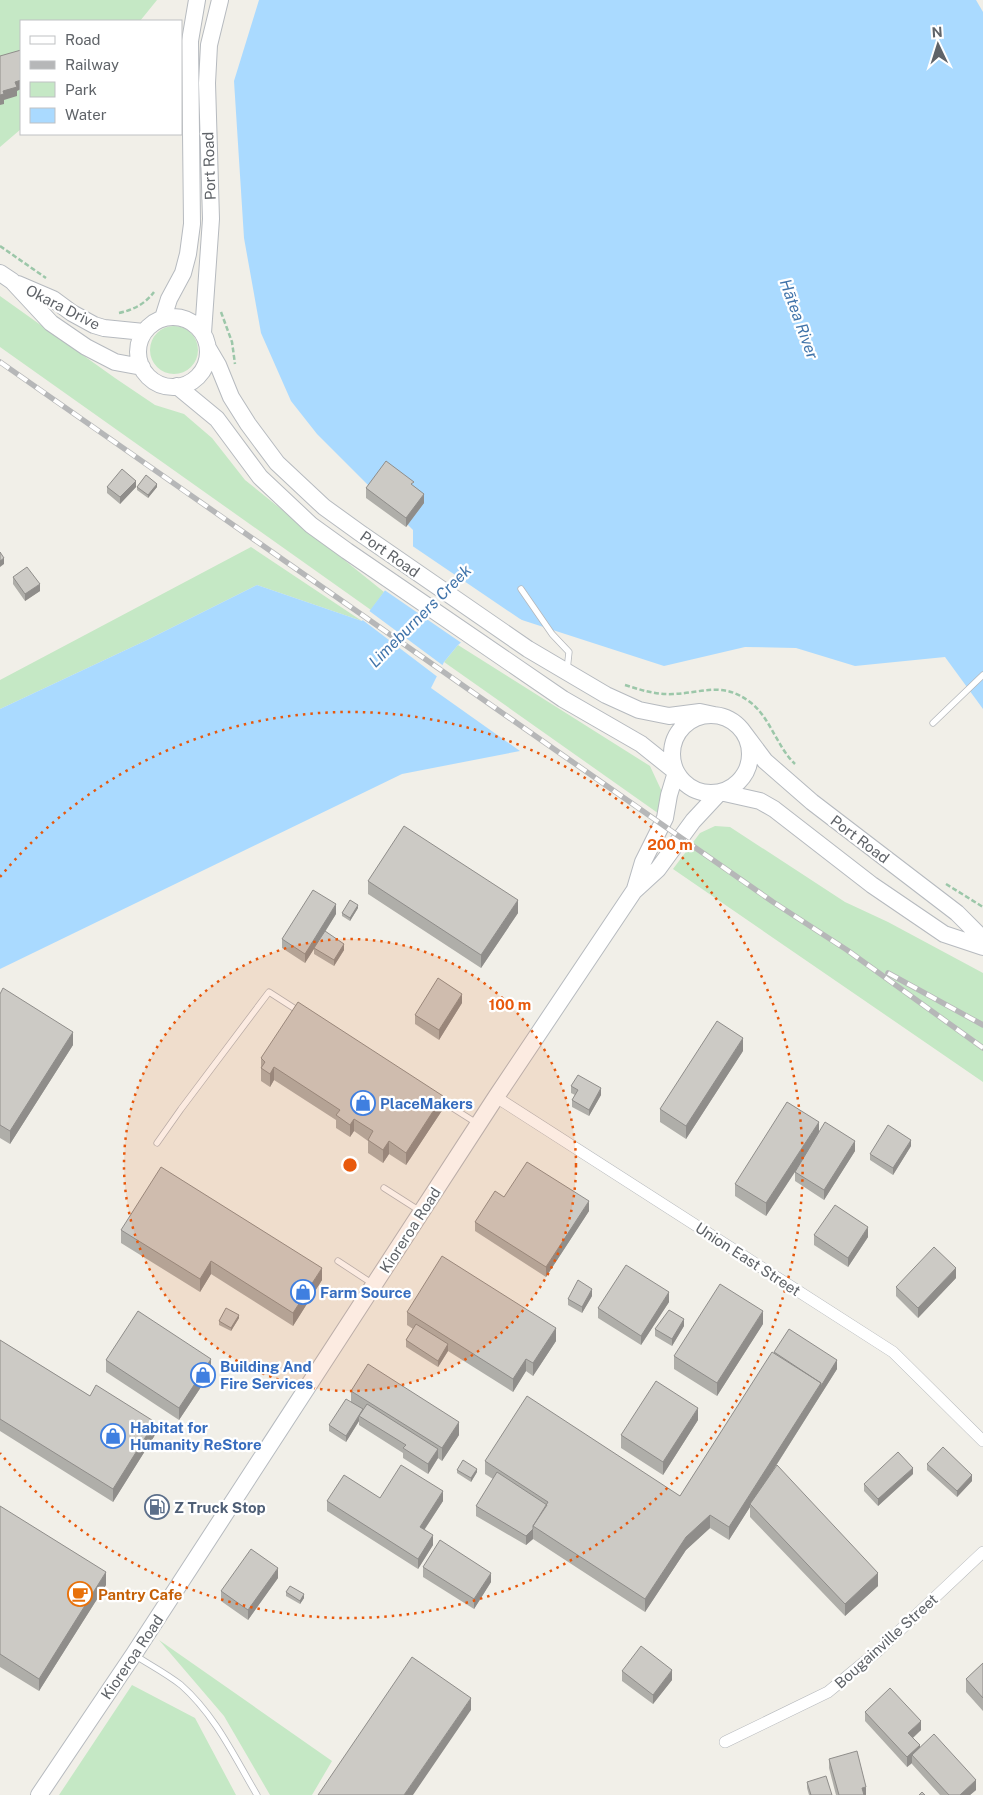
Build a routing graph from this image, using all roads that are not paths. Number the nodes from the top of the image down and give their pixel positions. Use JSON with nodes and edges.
{"nodes":[{"id":1,"x":197,"y":0,"type":"edge"},
{"id":2,"x":220,"y":0,"type":"edge"},
{"id":3,"x":6,"y":277,"type":"edge"},
{"id":4,"x":163,"y":318,"type":"junction"},
{"id":5,"x":144,"y":332,"type":"junction"},
{"id":6,"x":206,"y":340,"type":"junction"},
{"id":7,"x":142,"y":367,"type":"junction"},
{"id":8,"x":177,"y":386,"type":"junction"},
{"id":9,"x":521,"y":589,"type":"dead end"},
{"id":10,"x":566,"y":672,"type":"junction"},
{"id":11,"x":983,"y":675,"type":"edge"},
{"id":12,"x":714,"y":715,"type":"junction"},
{"id":13,"x":933,"y":723,"type":"dead end"},
{"id":14,"x":744,"y":733,"type":"junction"},
{"id":15,"x":676,"y":772,"type":"junction"},
{"id":16,"x":720,"y":792,"type":"junction"},
{"id":17,"x":634,"y":891,"type":"junction"},
{"id":18,"x":983,"y":939,"type":"edge"},
{"id":19,"x":983,"y":947,"type":"edge"},
{"id":20,"x":303,"y":1013,"type":"edge"},
{"id":21,"x":428,"y":1093,"type":"edge"},
{"id":22,"x":496,"y":1097,"type":"junction"},
{"id":23,"x":478,"y":1125,"type":"junction"},
{"id":24,"x":157,"y":1143,"type":"dead end"},
{"id":25,"x":384,"y":1188,"type":"dead end"},
{"id":26,"x":422,"y":1212,"type":"junction"},
{"id":27,"x":338,"y":1261,"type":"dead end"},
{"id":28,"x":374,"y":1286,"type":"junction"},
{"id":29,"x":983,"y":1441,"type":"edge"},
{"id":30,"x":983,"y":1552,"type":"edge"},
{"id":31,"x":134,"y":1654,"type":"junction"},
{"id":32,"x":725,"y":1742,"type":"dead end"},
{"id":33,"x":39,"y":1795,"type":"edge"},
{"id":34,"x":257,"y":1795,"type":"edge"}],
"edges":[{"from":1,"to":4,"type":"main road","name":"Port Road"},
{"from":2,"to":6,"type":"main road","name":"Port Road"},
{"from":3,"to":5,"type":"main road","name":"Okara Drive"},
{"from":3,"to":7,"type":"main road","name":"Okara Drive"},
{"from":4,"to":5,"type":"main road"},
{"from":4,"to":6,"type":"main road"},
{"from":5,"to":7,"type":"main road"},
{"from":6,"to":8,"type":"main road"},
{"from":6,"to":10,"type":"main road","name":"Port Road"},
{"from":7,"to":8,"type":"main road"},
{"from":8,"to":15,"type":"main road","name":"Port Road"},
{"from":9,"to":10,"type":"lane"},
{"from":10,"to":12,"type":"main road","name":"Port Road"},
{"from":11,"to":13,"type":"lane"},
{"from":12,"to":14,"type":"main road","name":"Port Road"},
{"from":12,"to":15,"type":"main road"},
{"from":14,"to":16,"type":"main road"},
{"from":14,"to":18,"type":"main road","name":"Port Road"},
{"from":15,"to":16,"type":"main road","name":"Port Road"},
{"from":15,"to":17,"type":"main road","name":"Kioreroa Road"},
{"from":16,"to":17,"type":"main road","name":"Kioreroa Road"},
{"from":16,"to":19,"type":"main road","name":"Port Road"},
{"from":17,"to":22,"type":"main road","name":"Kioreroa Road"},
{"from":20,"to":24,"type":"lane"},
{"from":21,"to":23,"type":"lane"},
{"from":22,"to":23,"type":"main road","name":"Kioreroa Road"},
{"from":22,"to":29,"type":"street","name":"Union East Street"},
{"from":23,"to":26,"type":"main road","name":"Kioreroa Road"},
{"from":25,"to":26,"type":"lane"},
{"from":26,"to":28,"type":"main road","name":"Kioreroa Road"},
{"from":27,"to":28,"type":"lane"},
{"from":28,"to":31,"type":"main road","name":"Kioreroa Road"},
{"from":30,"to":32,"type":"street","name":"Bougainville Street"},
{"from":31,"to":33,"type":"main road","name":"Kioreroa Road"},
{"from":31,"to":34,"type":"lane"}]}
